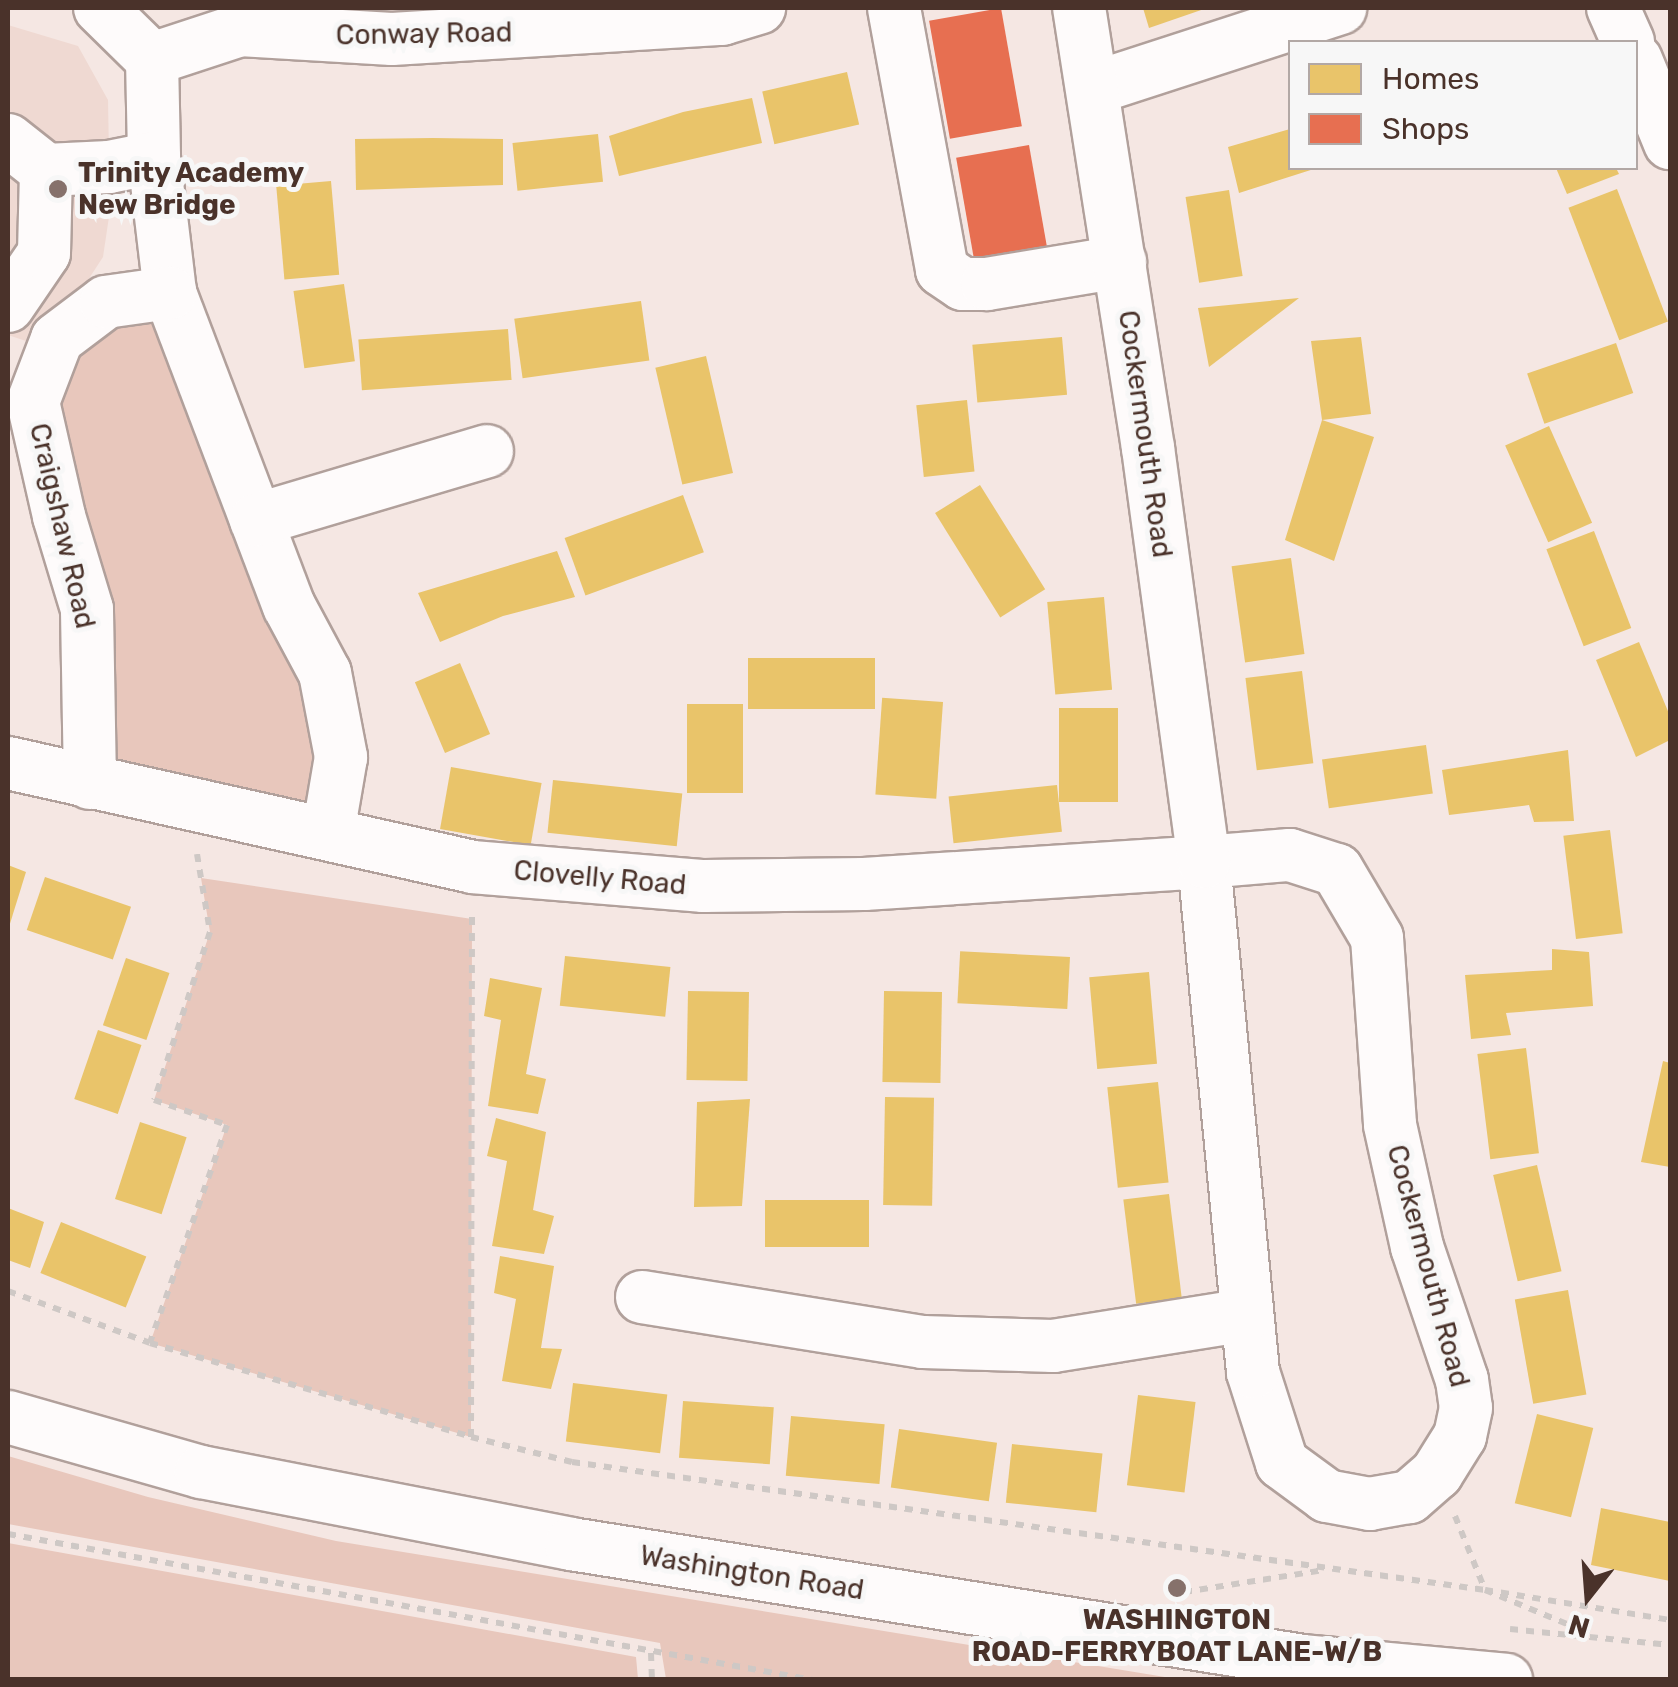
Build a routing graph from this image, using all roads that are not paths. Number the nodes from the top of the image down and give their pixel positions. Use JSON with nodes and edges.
{"nodes":[{"id":1,"x":100,"y":8,"type":"edge"},
{"id":2,"x":759,"y":8,"type":"edge"},
{"id":3,"x":894,"y":8,"type":"edge"},
{"id":4,"x":1079,"y":8,"type":"edge"},
{"id":5,"x":1340,"y":8,"type":"edge"},
{"id":6,"x":1614,"y":8,"type":"edge"},
{"id":7,"x":562,"y":19,"type":"edge"},
{"id":8,"x":1627,"y":40,"type":"edge"},
{"id":9,"x":152,"y":59,"type":"junction"},
{"id":10,"x":1638,"y":65,"type":"edge"},
{"id":11,"x":1094,"y":88,"type":"junction"},
{"id":12,"x":1670,"y":143,"type":"edge"},
{"id":13,"x":27,"y":155,"type":"edge"},
{"id":14,"x":154,"y":158,"type":"junction"},
{"id":15,"x":1120,"y":262,"type":"junction"},
{"id":16,"x":170,"y":293,"type":"junction"},
{"id":17,"x":8,"y":306,"type":"edge"},
{"id":18,"x":486,"y":451,"type":"dead end"},
{"id":19,"x":256,"y":520,"type":"junction"},
{"id":20,"x":8,"y":763,"type":"edge"},
{"id":21,"x":90,"y":784,"type":"junction"},
{"id":22,"x":328,"y":832,"type":"junction"},
{"id":23,"x":1204,"y":862,"type":"junction"},
{"id":24,"x":642,"y":1297,"type":"dead end"},
{"id":25,"x":1248,"y":1314,"type":"junction"},
{"id":26,"x":8,"y":1417,"type":"edge"},
{"id":27,"x":1506,"y":1680,"type":"edge"}],
"edges":[{"from":1,"to":9,"type":"street"},
{"from":2,"to":7,"type":"street","name":"Conway Road"},
{"from":3,"to":15,"type":"street"},
{"from":4,"to":11,"type":"street","name":"Cockermouth Road"},
{"from":5,"to":11,"type":"street"},
{"from":6,"to":8,"type":"street"},
{"from":7,"to":9,"type":"street","name":"Conway Road"},
{"from":9,"to":14,"type":"street"},
{"from":10,"to":12,"type":"street"},
{"from":11,"to":15,"type":"street","name":"Cockermouth Road"},
{"from":13,"to":14,"type":"street"},
{"from":13,"to":17,"type":"street"},
{"from":14,"to":16,"type":"street"},
{"from":15,"to":23,"type":"street","name":"Cockermouth Road"},
{"from":16,"to":19,"type":"street"},
{"from":16,"to":21,"type":"street","name":"Craigshaw Road"},
{"from":18,"to":19,"type":"street"},
{"from":19,"to":22,"type":"street"},
{"from":20,"to":21,"type":"street","name":"Clovelly Road"},
{"from":21,"to":22,"type":"street","name":"Clovelly Road"},
{"from":22,"to":23,"type":"street","name":"Clovelly Road"},
{"from":23,"to":25,"type":"street","name":"Cockermouth Road"},
{"from":23,"to":25,"type":"street","name":"Cockermouth Road"},
{"from":24,"to":25,"type":"street"},
{"from":26,"to":27,"type":"street","name":"Washington Road"}]}
